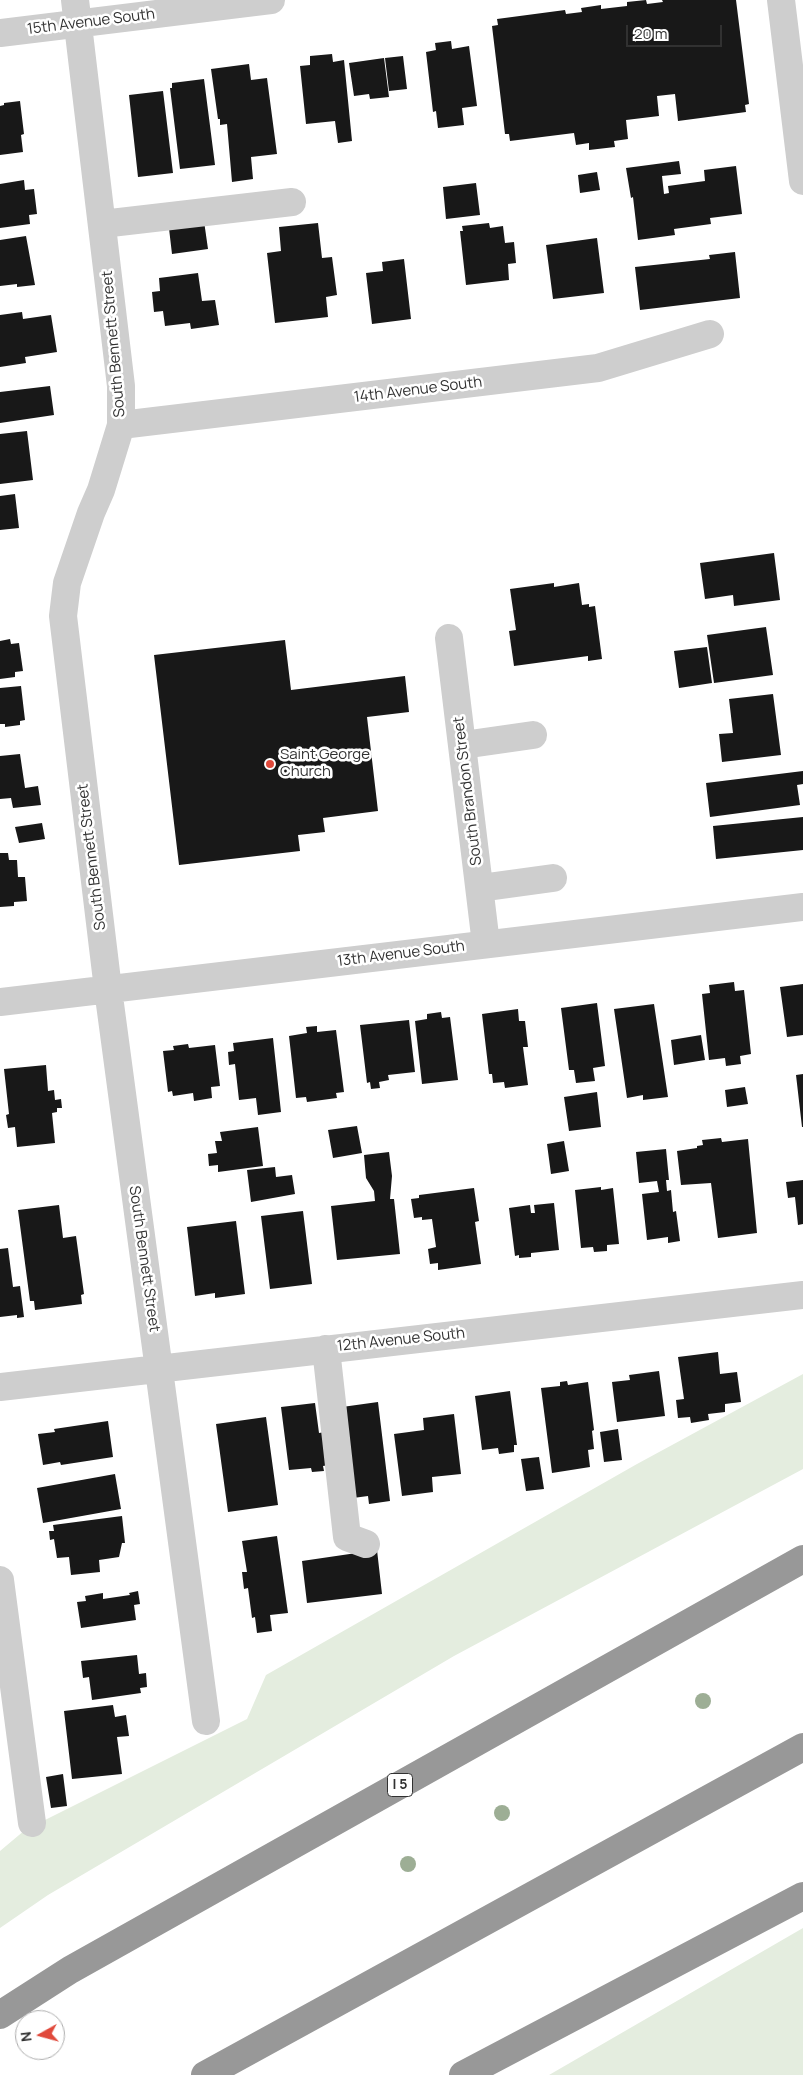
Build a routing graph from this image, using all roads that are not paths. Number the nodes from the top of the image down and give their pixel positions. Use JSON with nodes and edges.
{"nodes":[{"id":1,"x":271,"y":0,"type":"edge"},
{"id":2,"x":781,"y":0,"type":"edge"},
{"id":3,"x":76,"y":12,"type":"edge"},
{"id":4,"x":0,"y":34,"type":"edge"},
{"id":5,"x":803,"y":181,"type":"edge"},
{"id":6,"x":292,"y":202,"type":"dead end"},
{"id":7,"x":102,"y":224,"type":"junction"},
{"id":8,"x":710,"y":334,"type":"dead end"},
{"id":9,"x":121,"y":425,"type":"junction"},
{"id":10,"x":449,"y":638,"type":"dead end"},
{"id":11,"x":533,"y":735,"type":"dead end"},
{"id":12,"x":463,"y":745,"type":"junction"},
{"id":13,"x":553,"y":878,"type":"dead end"},
{"id":14,"x":480,"y":888,"type":"junction"},
{"id":15,"x":803,"y":907,"type":"edge"},
{"id":16,"x":486,"y":944,"type":"junction"},
{"id":17,"x":108,"y":989,"type":"junction"},
{"id":18,"x":0,"y":1002,"type":"edge"},
{"id":19,"x":803,"y":1295,"type":"edge"},
{"id":20,"x":326,"y":1349,"type":"junction"},
{"id":21,"x":158,"y":1368,"type":"junction"},
{"id":22,"x":0,"y":1386,"type":"edge"},
{"id":23,"x":366,"y":1544,"type":"dead end"},
{"id":24,"x":803,"y":1559,"type":"edge"},
{"id":25,"x":0,"y":1580,"type":"edge"},
{"id":26,"x":206,"y":1721,"type":"dead end"},
{"id":27,"x":803,"y":1747,"type":"edge"},
{"id":28,"x":32,"y":1823,"type":"dead end"},
{"id":29,"x":803,"y":1896,"type":"edge"},
{"id":30,"x":0,"y":2015,"type":"edge"},
{"id":31,"x":205,"y":2075,"type":"edge"},
{"id":32,"x":463,"y":2075,"type":"edge"}],
"edges":[{"from":1,"to":3,"type":"street","name":"15th Avenue South"},
{"from":2,"to":5,"type":"street"},
{"from":3,"to":4,"type":"street","name":"15th Avenue South"},
{"from":3,"to":7,"type":"street","name":"South Bennett Street"},
{"from":6,"to":7,"type":"street"},
{"from":7,"to":9,"type":"street","name":"South Bennett Street"},
{"from":8,"to":9,"type":"street","name":"14th Avenue South"},
{"from":9,"to":17,"type":"street","name":"South Bennett Street"},
{"from":10,"to":12,"type":"street","name":"South Brandon Street"},
{"from":11,"to":12,"type":"street"},
{"from":12,"to":14,"type":"street","name":"South Brandon Street"},
{"from":13,"to":14,"type":"street"},
{"from":14,"to":16,"type":"street","name":"South Brandon Street"},
{"from":15,"to":16,"type":"street","name":"13th Avenue South"},
{"from":16,"to":17,"type":"street","name":"13th Avenue South"},
{"from":17,"to":18,"type":"street","name":"13th Avenue South"},
{"from":17,"to":21,"type":"street","name":"South Bennett Street"},
{"from":19,"to":20,"type":"street","name":"12th Avenue South"},
{"from":20,"to":21,"type":"street","name":"12th Avenue South"},
{"from":20,"to":23,"type":"street"},
{"from":21,"to":22,"type":"street","name":"12th Avenue South"},
{"from":21,"to":26,"type":"street","name":"South Bennett Street"},
{"from":24,"to":30,"type":"highway","number":"I 5"},
{"from":25,"to":28,"type":"street"},
{"from":27,"to":31,"type":"highway"},
{"from":29,"to":32,"type":"highway"}]}
